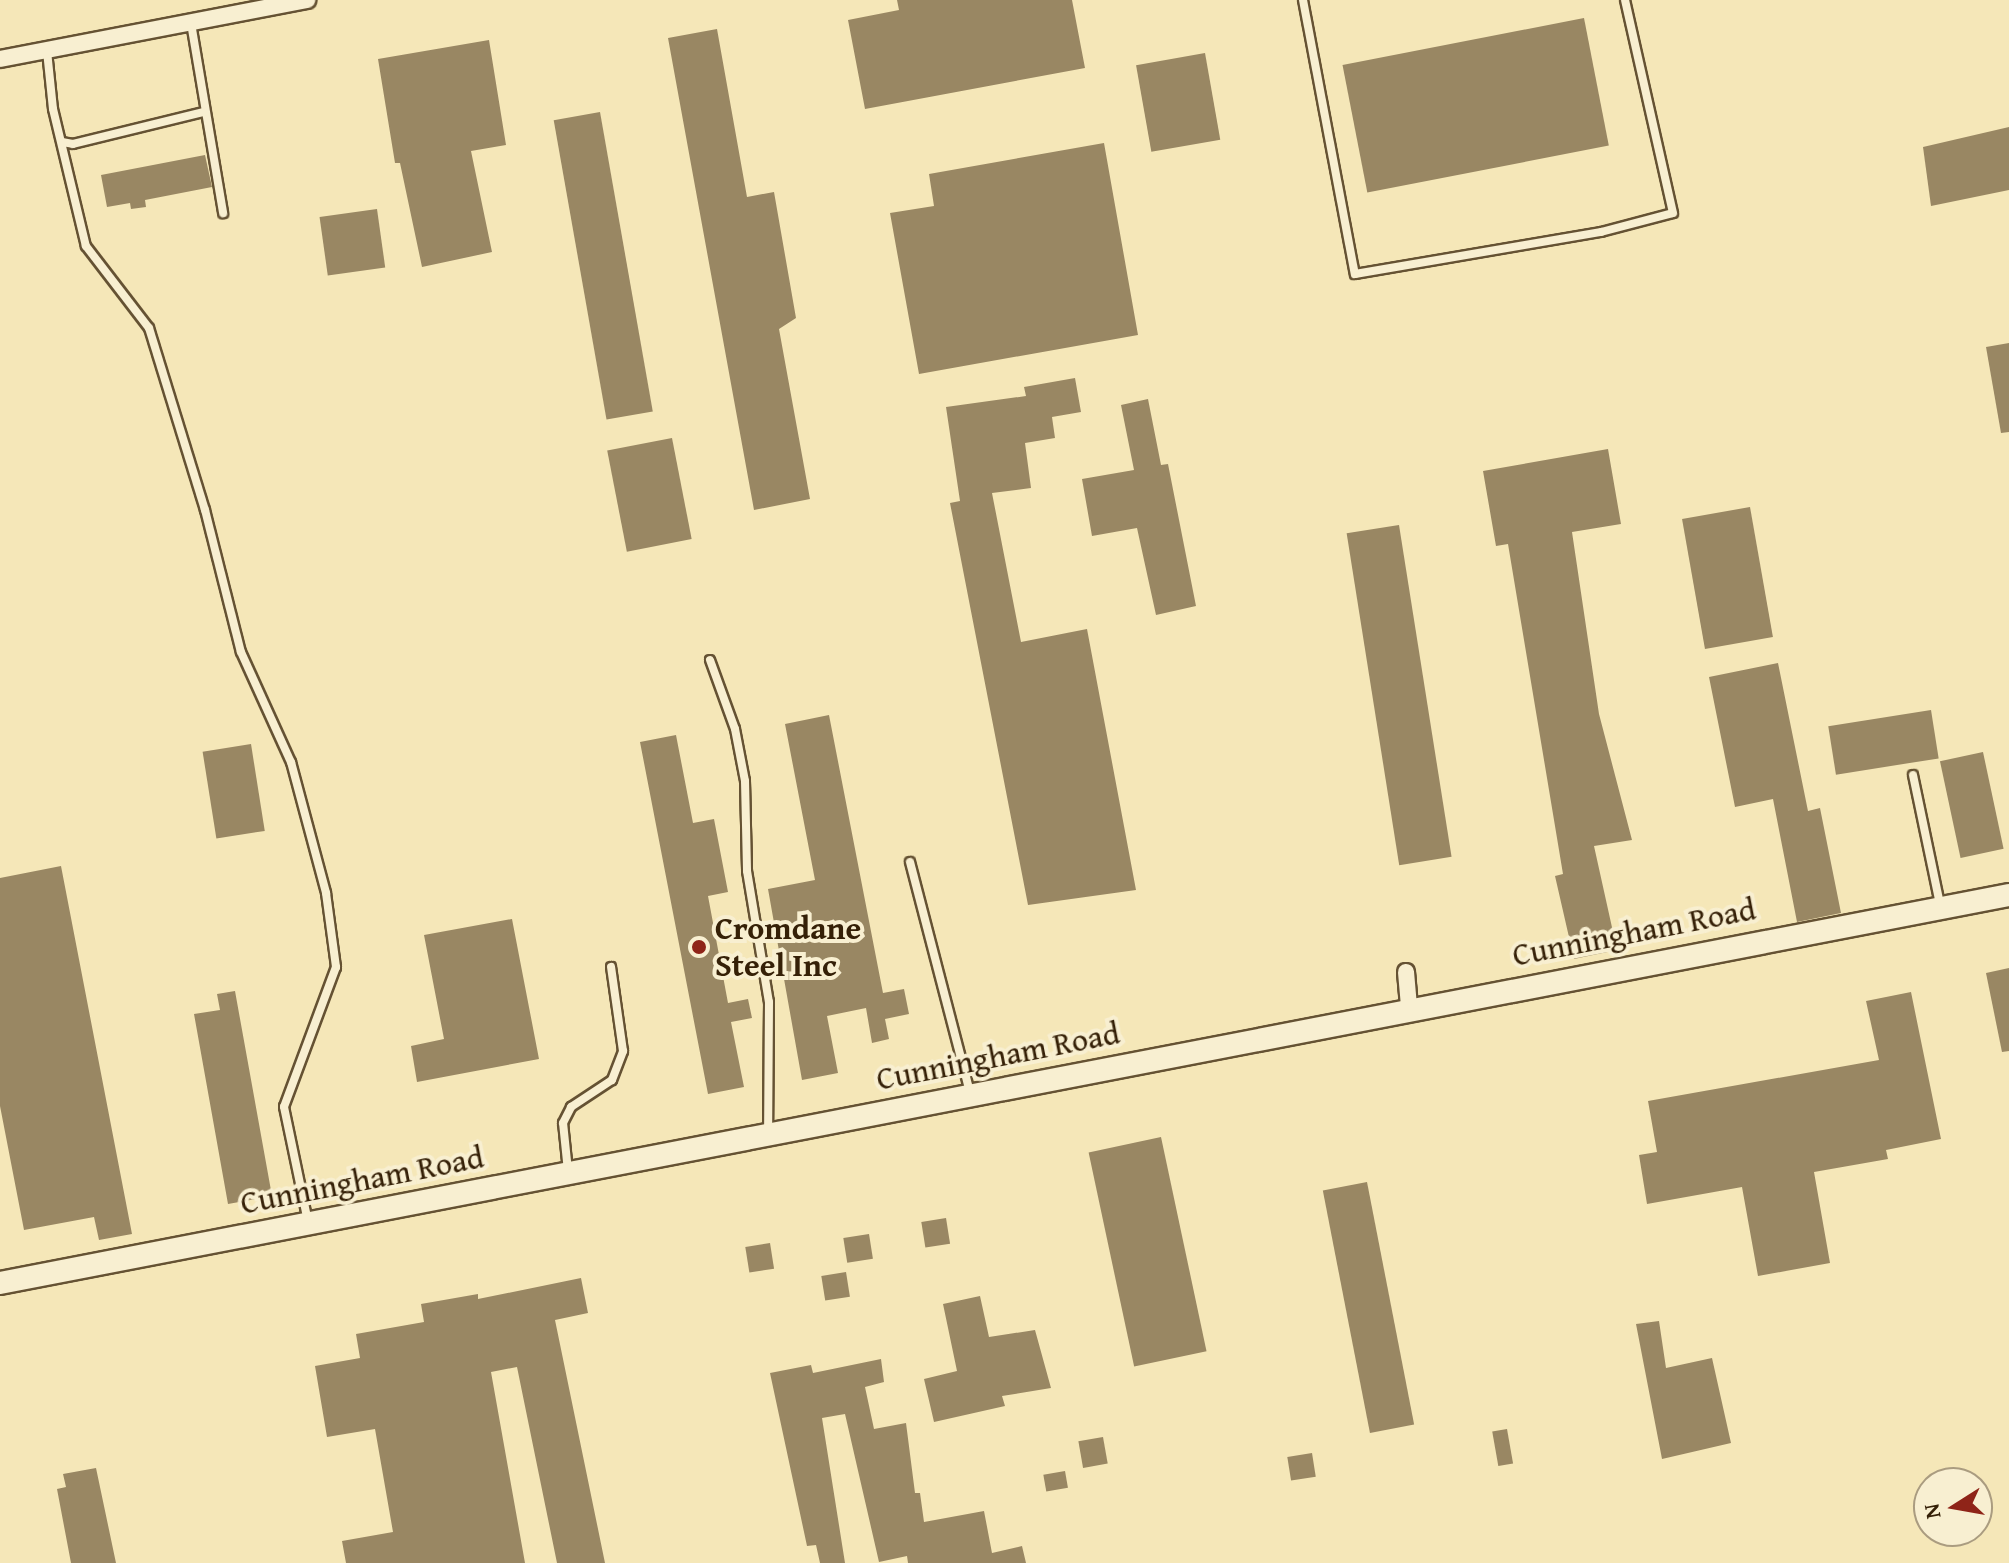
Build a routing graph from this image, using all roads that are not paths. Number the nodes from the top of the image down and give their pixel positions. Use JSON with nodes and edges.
{"nodes":[{"id":1,"x":307,"y":0,"type":"edge"},
{"id":2,"x":1303,"y":0,"type":"edge"},
{"id":3,"x":1625,"y":0,"type":"edge"},
{"id":4,"x":191,"y":23,"type":"junction"},
{"id":5,"x":47,"y":51,"type":"junction"},
{"id":6,"x":1,"y":57,"type":"edge"},
{"id":7,"x":203,"y":112,"type":"junction"},
{"id":8,"x":62,"y":142,"type":"junction"},
{"id":9,"x":223,"y":213,"type":"dead end"},
{"id":10,"x":710,"y":660,"type":"dead end"},
{"id":11,"x":1913,"y":775,"type":"dead end"},
{"id":12,"x":910,"y":862,"type":"dead end"},
{"id":13,"x":2009,"y":895,"type":"edge"},
{"id":14,"x":1940,"y":904,"type":"junction"},
{"id":15,"x":611,"y":967,"type":"dead end"},
{"id":16,"x":1406,"y":972,"type":"dead end"},
{"id":17,"x":1409,"y":1008,"type":"junction"},
{"id":18,"x":971,"y":1094,"type":"junction"},
{"id":19,"x":768,"y":1133,"type":"junction"},
{"id":20,"x":568,"y":1172,"type":"junction"},
{"id":21,"x":308,"y":1223,"type":"junction"},
{"id":22,"x":0,"y":1283,"type":"edge"}],
"edges":[{"from":1,"to":4,"type":"street"},
{"from":2,"to":3,"type":"lane"},
{"from":4,"to":5,"type":"street"},
{"from":4,"to":7,"type":"lane"},
{"from":5,"to":6,"type":"street"},
{"from":5,"to":8,"type":"lane"},
{"from":7,"to":8,"type":"lane"},
{"from":7,"to":9,"type":"lane"},
{"from":8,"to":21,"type":"lane"},
{"from":10,"to":19,"type":"lane"},
{"from":11,"to":14,"type":"lane"},
{"from":12,"to":18,"type":"lane"},
{"from":13,"to":14,"type":"street","name":"Cunningham Road"},
{"from":14,"to":17,"type":"street","name":"Cunningham Road"},
{"from":15,"to":20,"type":"lane"},
{"from":16,"to":17,"type":"street"},
{"from":17,"to":18,"type":"street","name":"Cunningham Road"},
{"from":18,"to":19,"type":"street","name":"Cunningham Road"},
{"from":19,"to":20,"type":"street","name":"Cunningham Road"},
{"from":20,"to":21,"type":"street","name":"Cunningham Road"},
{"from":21,"to":22,"type":"street","name":"Cunningham Road"}]}
